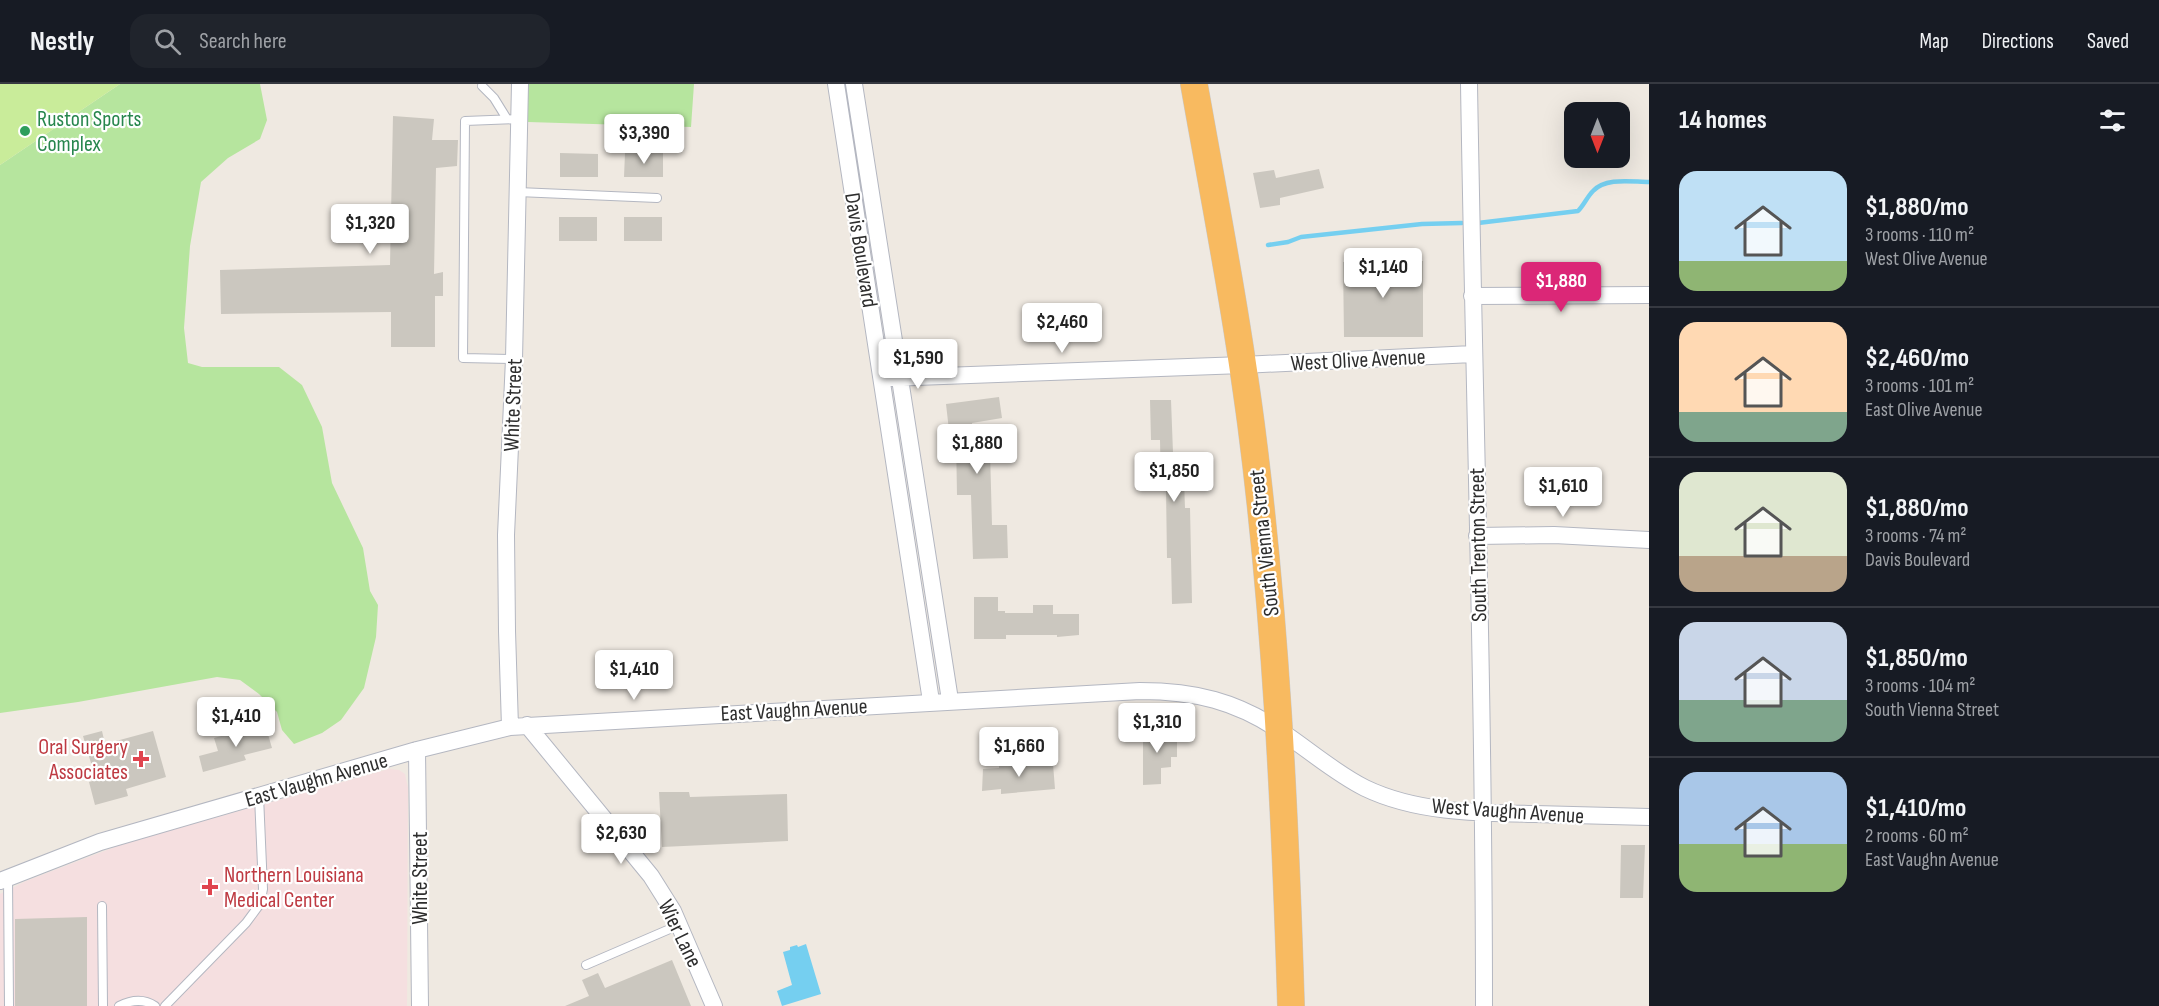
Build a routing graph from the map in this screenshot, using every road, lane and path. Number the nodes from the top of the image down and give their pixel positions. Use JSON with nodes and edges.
{"nodes":[{"id":1,"x":520,"y":84,"type":"edge"},
{"id":2,"x":837,"y":84,"type":"edge"},
{"id":3,"x":854,"y":84,"type":"edge"},
{"id":4,"x":1194,"y":84,"type":"edge"},
{"id":5,"x":1468,"y":84,"type":"edge"},
{"id":6,"x":482,"y":86,"type":"dead end"},
{"id":7,"x":513,"y":119,"type":"junction"},
{"id":8,"x":518,"y":192,"type":"junction"},
{"id":9,"x":657,"y":198,"type":"dead end"},
{"id":10,"x":1649,"y":295,"type":"edge"},
{"id":11,"x":1472,"y":296,"type":"junction"},
{"id":12,"x":1473,"y":354,"type":"junction"},
{"id":13,"x":514,"y":359,"type":"junction"},
{"id":14,"x":1243,"y":365,"type":"junction"},
{"id":15,"x":890,"y":378,"type":"junction"},
{"id":16,"x":1477,"y":536,"type":"junction"},
{"id":17,"x":1649,"y":540,"type":"edge"},
{"id":18,"x":950,"y":700,"type":"junction"},
{"id":19,"x":931,"y":701,"type":"junction"},
{"id":20,"x":518,"y":726,"type":"junction"},
{"id":21,"x":1280,"y":730,"type":"junction"},
{"id":22,"x":417,"y":750,"type":"junction"},
{"id":23,"x":259,"y":796,"type":"junction"},
{"id":24,"x":1484,"y":813,"type":"junction"},
{"id":25,"x":1649,"y":817,"type":"edge"},
{"id":26,"x":4,"y":880,"type":"edge"},
{"id":27,"x":102,"y":906,"type":"dead end"},
{"id":28,"x":679,"y":926,"type":"junction"},
{"id":29,"x":586,"y":965,"type":"dead end"},
{"id":30,"x":9,"y":1006,"type":"edge"},
{"id":31,"x":103,"y":1006,"type":"edge"},
{"id":32,"x":118,"y":1006,"type":"edge"},
{"id":33,"x":155,"y":1006,"type":"edge"},
{"id":34,"x":165,"y":1006,"type":"edge"},
{"id":35,"x":420,"y":1006,"type":"edge"},
{"id":36,"x":714,"y":1006,"type":"edge"},
{"id":37,"x":1291,"y":1006,"type":"edge"},
{"id":38,"x":1484,"y":1006,"type":"edge"}],
"edges":[{"from":1,"to":7,"type":"street","name":"White Street"},
{"from":2,"to":15,"type":"street","name":"Davis Boulevard"},
{"from":3,"to":15,"type":"street","name":"Davis Boulevard"},
{"from":4,"to":14,"type":"highway","name":"South Vienna Street"},
{"from":5,"to":11,"type":"street","name":"South Trenton Street"},
{"from":6,"to":7,"type":"lane"},
{"from":7,"to":8,"type":"street","name":"White Street"},
{"from":7,"to":13,"type":"lane"},
{"from":8,"to":9,"type":"lane"},
{"from":8,"to":13,"type":"street","name":"White Street"},
{"from":10,"to":11,"type":"street"},
{"from":11,"to":12,"type":"street","name":"South Trenton Street"},
{"from":12,"to":14,"type":"street","name":"West Olive Avenue"},
{"from":12,"to":16,"type":"street","name":"South Trenton Street"},
{"from":13,"to":20,"type":"street","name":"White Street"},
{"from":14,"to":15,"type":"street","name":"West Olive Avenue"},
{"from":14,"to":21,"type":"highway","name":"South Vienna Street"},
{"from":15,"to":18,"type":"street","name":"Davis Boulevard"},
{"from":15,"to":19,"type":"street","name":"Davis Boulevard"},
{"from":16,"to":17,"type":"street"},
{"from":16,"to":24,"type":"street","name":"South Trenton Street"},
{"from":18,"to":19,"type":"street","name":"East Vaughn Avenue"},
{"from":18,"to":21,"type":"street","name":"East Vaughn Avenue"},
{"from":19,"to":20,"type":"street","name":"East Vaughn Avenue"},
{"from":20,"to":22,"type":"street","name":"East Vaughn Avenue"},
{"from":20,"to":28,"type":"street","name":"Wier Lane"},
{"from":21,"to":24,"type":"street","name":"West Vaughn Avenue"},
{"from":21,"to":37,"type":"highway","name":"South Vienna Street"},
{"from":22,"to":23,"type":"street","name":"East Vaughn Avenue"},
{"from":22,"to":35,"type":"street","name":"White Street"},
{"from":23,"to":26,"type":"street","name":"East Vaughn Avenue"},
{"from":23,"to":34,"type":"lane"},
{"from":24,"to":25,"type":"street","name":"West Vaughn Avenue"},
{"from":24,"to":38,"type":"street","name":"South Trenton Street"},
{"from":26,"to":30,"type":"lane"},
{"from":27,"to":31,"type":"lane"},
{"from":28,"to":29,"type":"lane"},
{"from":28,"to":36,"type":"street","name":"Wier Lane"},
{"from":32,"to":33,"type":"lane"}]}
